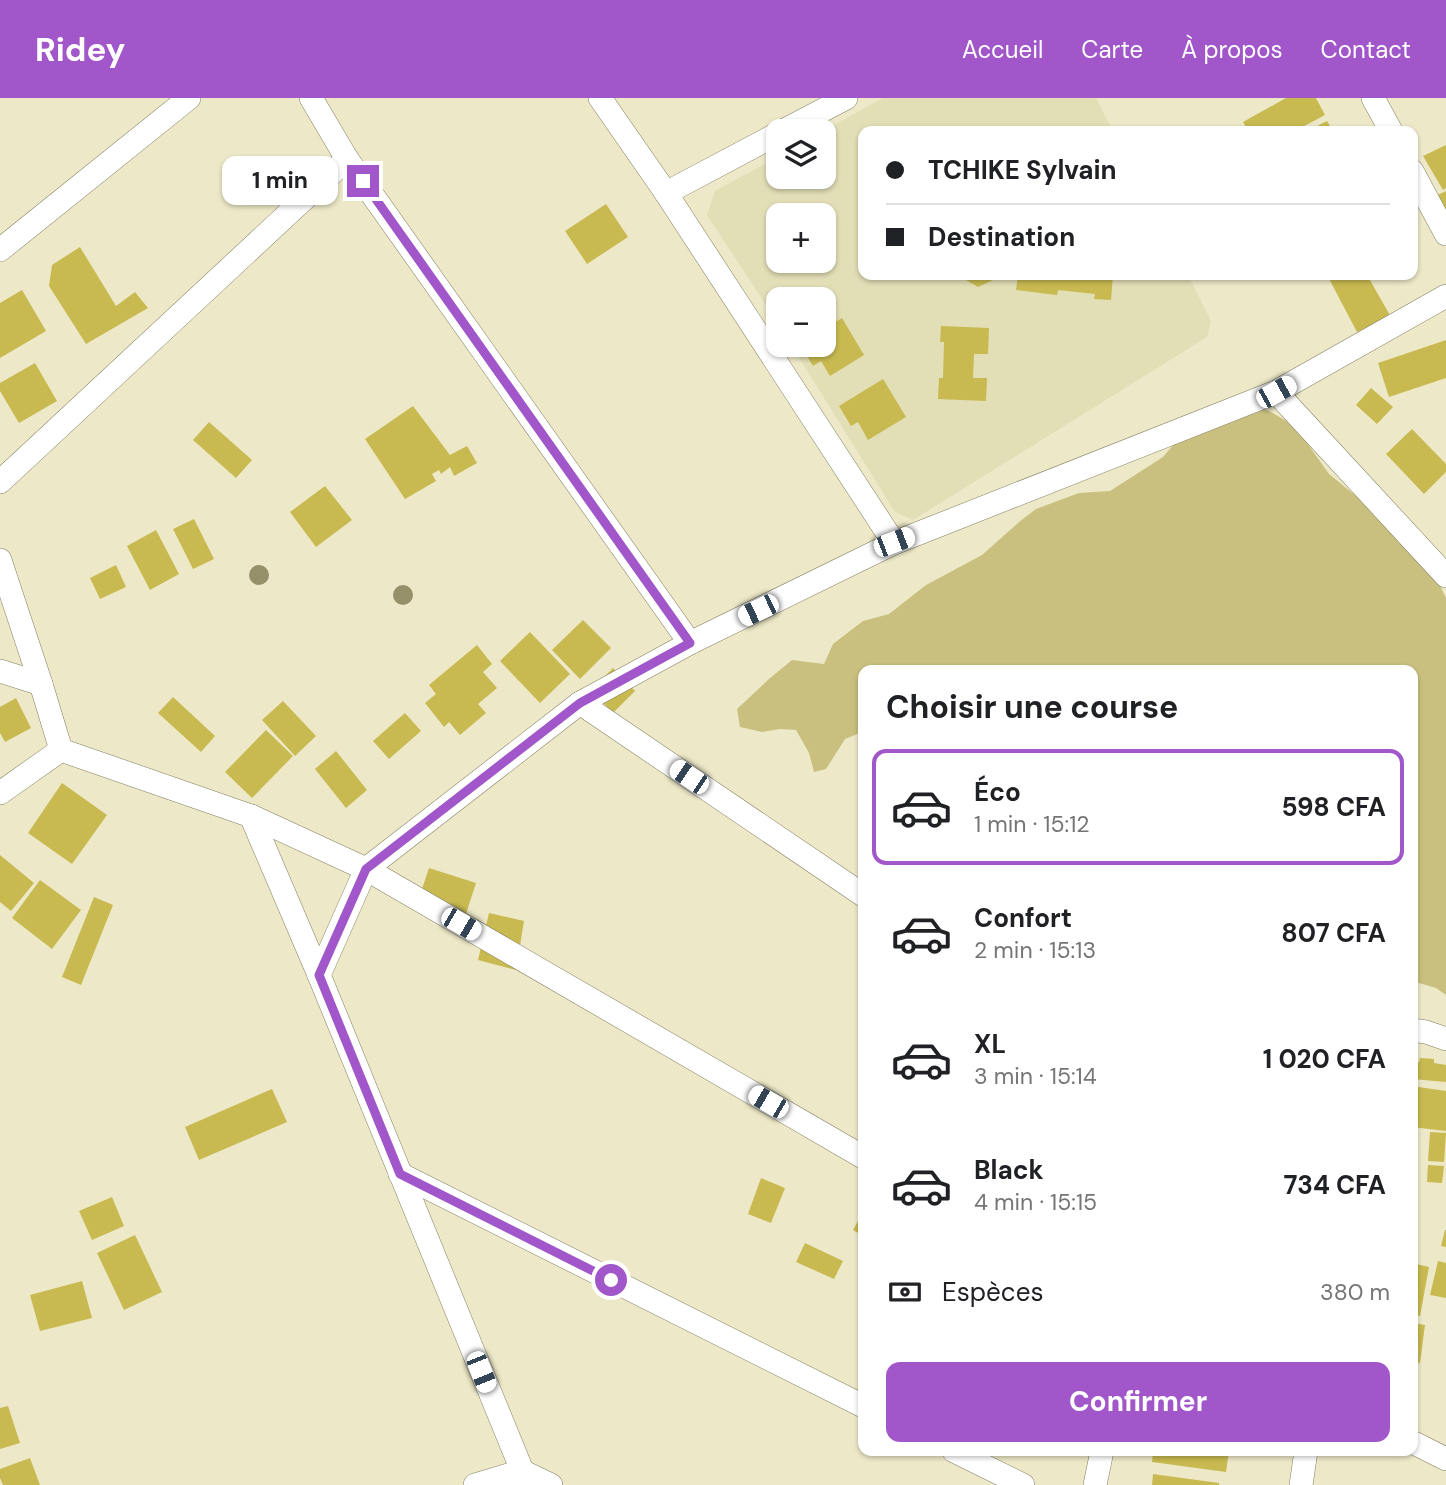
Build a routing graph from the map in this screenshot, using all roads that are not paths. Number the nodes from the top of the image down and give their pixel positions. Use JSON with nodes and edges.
{"nodes":[{"id":1,"x":189,"y":98,"type":"edge"},
{"id":2,"x":311,"y":98,"type":"edge"},
{"id":3,"x":600,"y":98,"type":"edge"},
{"id":4,"x":1373,"y":98,"type":"edge"},
{"id":5,"x":839,"y":99,"type":"edge"},
{"id":6,"x":804,"y":119,"type":"edge"},
{"id":7,"x":1388,"y":126,"type":"edge"},
{"id":8,"x":766,"y":140,"type":"edge"},
{"id":9,"x":347,"y":159,"type":"junction"},
{"id":10,"x":1418,"y":182,"type":"edge"},
{"id":11,"x":666,"y":193,"type":"junction"},
{"id":12,"x":1446,"y":234,"type":"edge"},
{"id":13,"x":0,"y":250,"type":"edge"},
{"id":14,"x":1446,"y":296,"type":"edge"},
{"id":15,"x":1276,"y":392,"type":"junction"},
{"id":16,"x":0,"y":482,"type":"edge"},
{"id":17,"x":894,"y":542,"type":"junction"},
{"id":18,"x":0,"y":560,"type":"edge"},
{"id":19,"x":1446,"y":576,"type":"edge"},
{"id":20,"x":690,"y":643,"type":"junction"},
{"id":21,"x":0,"y":671,"type":"edge"},
{"id":22,"x":41,"y":684,"type":"junction"},
{"id":23,"x":580,"y":703,"type":"junction"},
{"id":24,"x":61,"y":750,"type":"junction"},
{"id":25,"x":0,"y":793,"type":"edge"},
{"id":26,"x":251,"y":816,"type":"junction"},
{"id":27,"x":366,"y":869,"type":"junction"},
{"id":28,"x":858,"y":892,"type":"edge"},
{"id":29,"x":319,"y":975,"type":"junction"},
{"id":30,"x":1418,"y":1031,"type":"edge"},
{"id":31,"x":1446,"y":1040,"type":"edge"},
{"id":32,"x":858,"y":1154,"type":"edge"},
{"id":33,"x":400,"y":1174,"type":"junction"},
{"id":34,"x":858,"y":1404,"type":"edge"},
{"id":35,"x":1418,"y":1445,"type":"edge"},
{"id":36,"x":964,"y":1456,"type":"edge"},
{"id":37,"x":1101,"y":1456,"type":"edge"},
{"id":38,"x":1305,"y":1456,"type":"edge"},
{"id":39,"x":1446,"y":1459,"type":"edge"},
{"id":40,"x":525,"y":1478,"type":"edge"},
{"id":41,"x":475,"y":1485,"type":"edge"},
{"id":42,"x":551,"y":1485,"type":"edge"},
{"id":43,"x":1023,"y":1485,"type":"edge"},
{"id":44,"x":1095,"y":1485,"type":"edge"},
{"id":45,"x":1301,"y":1485,"type":"edge"}],
"edges":[{"from":1,"to":13,"type":"street"},
{"from":2,"to":9,"type":"street"},
{"from":3,"to":11,"type":"street"},
{"from":4,"to":7,"type":"street"},
{"from":5,"to":6,"type":"street"},
{"from":8,"to":11,"type":"street"},
{"from":9,"to":16,"type":"street"},
{"from":9,"to":20,"type":"street"},
{"from":10,"to":12,"type":"street"},
{"from":11,"to":17,"type":"street"},
{"from":14,"to":15,"type":"street"},
{"from":15,"to":17,"type":"street"},
{"from":15,"to":19,"type":"street"},
{"from":17,"to":20,"type":"street"},
{"from":18,"to":22,"type":"street"},
{"from":20,"to":23,"type":"street"},
{"from":21,"to":22,"type":"street"},
{"from":22,"to":24,"type":"street"},
{"from":23,"to":27,"type":"street"},
{"from":23,"to":28,"type":"street"},
{"from":24,"to":25,"type":"street"},
{"from":24,"to":26,"type":"street"},
{"from":26,"to":27,"type":"street"},
{"from":26,"to":29,"type":"street"},
{"from":27,"to":29,"type":"street"},
{"from":27,"to":32,"type":"street"},
{"from":29,"to":33,"type":"street"},
{"from":30,"to":31,"type":"street"},
{"from":33,"to":34,"type":"street"},
{"from":33,"to":40,"type":"street"},
{"from":35,"to":39,"type":"street"},
{"from":36,"to":43,"type":"street"},
{"from":37,"to":44,"type":"street"},
{"from":38,"to":45,"type":"street"},
{"from":40,"to":41,"type":"street"},
{"from":40,"to":42,"type":"street"}]}
